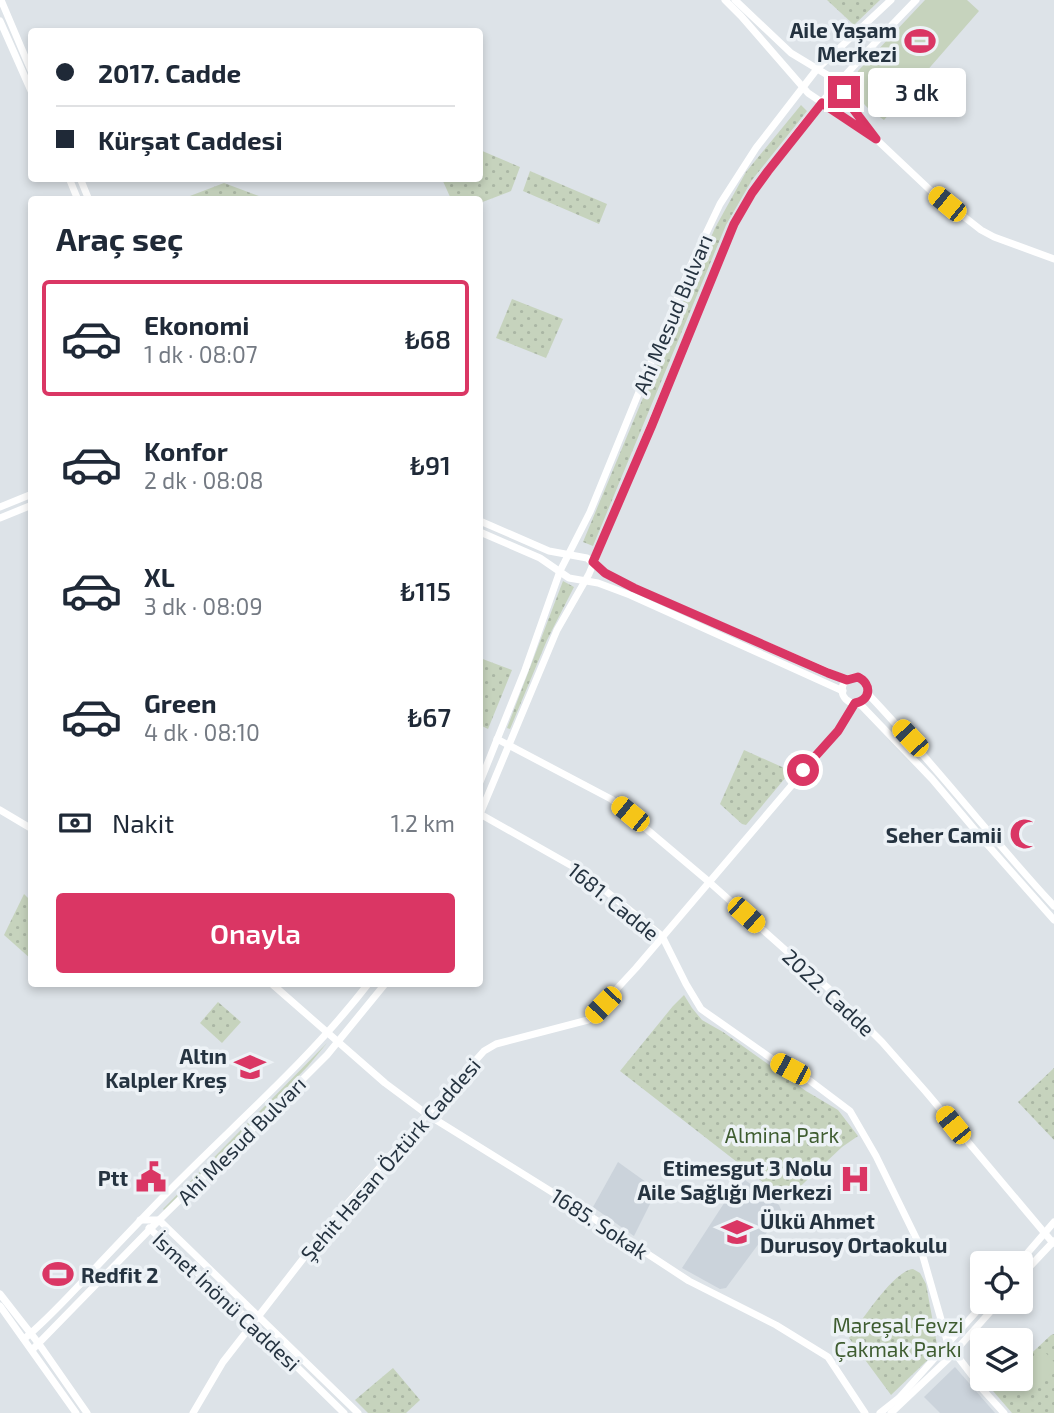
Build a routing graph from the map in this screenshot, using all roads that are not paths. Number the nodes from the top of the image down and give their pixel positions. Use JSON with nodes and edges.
{"nodes":[{"id":1,"x":1,"y":0,"type":"edge"},
{"id":2,"x":725,"y":0,"type":"edge"},
{"id":3,"x":734,"y":0,"type":"edge"},
{"id":4,"x":891,"y":0,"type":"edge"},
{"id":5,"x":916,"y":0,"type":"edge"},
{"id":6,"x":0,"y":21,"type":"edge"},
{"id":7,"x":28,"y":64,"type":"edge"},
{"id":8,"x":817,"y":69,"type":"junction"},
{"id":9,"x":838,"y":83,"type":"junction"},
{"id":10,"x":28,"y":84,"type":"edge"},
{"id":11,"x":803,"y":88,"type":"junction"},
{"id":12,"x":822,"y":103,"type":"junction"},
{"id":13,"x":876,"y":139,"type":"junction"},
{"id":14,"x":1054,"y":259,"type":"edge"},
{"id":15,"x":28,"y":496,"type":"edge"},
{"id":16,"x":0,"y":507,"type":"edge"},
{"id":17,"x":28,"y":507,"type":"edge"},
{"id":18,"x":0,"y":518,"type":"edge"},
{"id":19,"x":483,"y":522,"type":"edge"},
{"id":20,"x":483,"y":533,"type":"edge"},
{"id":21,"x":568,"y":554,"type":"junction"},
{"id":22,"x":593,"y":562,"type":"junction"},
{"id":23,"x":560,"y":571,"type":"junction"},
{"id":24,"x":585,"y":582,"type":"junction"},
{"id":25,"x":847,"y":680,"type":"junction"},
{"id":26,"x":843,"y":691,"type":"junction"},
{"id":27,"x":868,"y":694,"type":"junction"},
{"id":28,"x":854,"y":702,"type":"junction"},
{"id":29,"x":498,"y":739,"type":"junction"},
{"id":30,"x":509,"y":744,"type":"junction"},
{"id":31,"x":483,"y":775,"type":"edge"},
{"id":32,"x":483,"y":807,"type":"edge"},
{"id":33,"x":0,"y":810,"type":"edge"},
{"id":34,"x":483,"y":816,"type":"edge"},
{"id":35,"x":28,"y":827,"type":"edge"},
{"id":36,"x":708,"y":881,"type":"junction"},
{"id":37,"x":1054,"y":906,"type":"edge"},
{"id":38,"x":1054,"y":920,"type":"edge"},
{"id":39,"x":662,"y":936,"type":"junction"},
{"id":40,"x":276,"y":987,"type":"edge"},
{"id":41,"x":366,"y":987,"type":"edge"},
{"id":42,"x":383,"y":987,"type":"edge"},
{"id":43,"x":328,"y":1032,"type":"junction"},
{"id":44,"x":338,"y":1041,"type":"junction"},
{"id":45,"x":428,"y":1115,"type":"junction"},
{"id":46,"x":140,"y":1220,"type":"junction"},
{"id":47,"x":159,"y":1220,"type":"junction"},
{"id":48,"x":1054,"y":1222,"type":"edge"},
{"id":49,"x":151,"y":1229,"type":"junction"},
{"id":50,"x":1044,"y":1233,"type":"junction"},
{"id":51,"x":1053,"y":1242,"type":"edge"},
{"id":52,"x":1029,"y":1251,"type":"edge"},
{"id":53,"x":1033,"y":1263,"type":"edge"},
{"id":54,"x":0,"y":1294,"type":"edge"},
{"id":55,"x":0,"y":1306,"type":"edge"},
{"id":56,"x":974,"y":1314,"type":"edge"},
{"id":57,"x":988,"y":1314,"type":"edge"},
{"id":58,"x":258,"y":1317,"type":"junction"},
{"id":59,"x":253,"y":1324,"type":"junction"},
{"id":60,"x":27,"y":1336,"type":"junction"},
{"id":61,"x":39,"y":1344,"type":"junction"},
{"id":62,"x":948,"y":1344,"type":"junction"},
{"id":63,"x":32,"y":1350,"type":"junction"},
{"id":64,"x":954,"y":1352,"type":"junction"},
{"id":65,"x":76,"y":1413,"type":"edge"},
{"id":66,"x":87,"y":1413,"type":"edge"},
{"id":67,"x":193,"y":1413,"type":"edge"},
{"id":68,"x":344,"y":1413,"type":"edge"},
{"id":69,"x":358,"y":1413,"type":"edge"},
{"id":70,"x":865,"y":1413,"type":"edge"},
{"id":71,"x":880,"y":1413,"type":"edge"},
{"id":72,"x":891,"y":1413,"type":"edge"},
{"id":73,"x":1004,"y":1413,"type":"edge"}],
"edges":[{"from":1,"to":7,"type":"main road"},
{"from":2,"to":11,"type":"main road"},
{"from":3,"to":8,"type":"main road"},
{"from":4,"to":8,"type":"main road","name":"Ahi Mesud Bulvarı"},
{"from":5,"to":9,"type":"main road","name":"Ahi Mesud Bulvarı"},
{"from":6,"to":10,"type":"main road"},
{"from":8,"to":9,"type":"main road"},
{"from":8,"to":11,"type":"main road","name":"Ahi Mesud Bulvarı"},
{"from":9,"to":12,"type":"main road","name":"Ahi Mesud Bulvarı"},
{"from":9,"to":13,"type":"main road"},
{"from":11,"to":12,"type":"main road"},
{"from":11,"to":21,"type":"main road","name":"Ahi Mesud Bulvarı"},
{"from":12,"to":13,"type":"main road"},
{"from":12,"to":22,"type":"main road","name":"Ahi Mesud Bulvarı"},
{"from":13,"to":14,"type":"main road"},
{"from":15,"to":16,"type":"main road"},
{"from":17,"to":18,"type":"main road"},
{"from":19,"to":21,"type":"main road"},
{"from":20,"to":23,"type":"main road"},
{"from":21,"to":22,"type":"main road"},
{"from":21,"to":23,"type":"main road","name":"Ahi Mesud Bulvarı"},
{"from":22,"to":24,"type":"main road","name":"Ahi Mesud Bulvarı"},
{"from":22,"to":25,"type":"main road"},
{"from":23,"to":24,"type":"main road"},
{"from":23,"to":29,"type":"main road","name":"Ahi Mesud Bulvarı"},
{"from":24,"to":26,"type":"main road"},
{"from":24,"to":30,"type":"main road","name":"Ahi Mesud Bulvarı"},
{"from":25,"to":26,"type":"main road"},
{"from":25,"to":27,"type":"main road"},
{"from":26,"to":28,"type":"main road"},
{"from":27,"to":28,"type":"main road"},
{"from":27,"to":37,"type":"main road"},
{"from":28,"to":36,"type":"main road","name":"Şehit Hasan Öztürk Caddesi"},
{"from":28,"to":38,"type":"main road"},
{"from":29,"to":30,"type":"main road","name":"2022. Cadde"},
{"from":29,"to":31,"type":"main road","name":"Ahi Mesud Bulvarı"},
{"from":30,"to":32,"type":"main road","name":"Ahi Mesud Bulvarı"},
{"from":30,"to":36,"type":"main road","name":"2022. Cadde"},
{"from":33,"to":35,"type":"main road"},
{"from":34,"to":39,"type":"main road","name":"1681. Cadde"},
{"from":36,"to":39,"type":"main road","name":"Şehit Hasan Öztürk Caddesi"},
{"from":36,"to":50,"type":"main road","name":"2022. Cadde"},
{"from":39,"to":45,"type":"main road","name":"Şehit Hasan Öztürk Caddesi"},
{"from":39,"to":62,"type":"main road","name":"1681. Cadde"},
{"from":40,"to":43,"type":"main road","name":"1685. Sokak"},
{"from":41,"to":43,"type":"main road","name":"Ahi Mesud Bulvarı"},
{"from":42,"to":44,"type":"main road","name":"Ahi Mesud Bulvarı"},
{"from":43,"to":44,"type":"main road","name":"1685. Sokak"},
{"from":43,"to":46,"type":"main road","name":"Ahi Mesud Bulvarı"},
{"from":44,"to":45,"type":"main road","name":"1685. Sokak"},
{"from":44,"to":47,"type":"main road","name":"Ahi Mesud Bulvarı"},
{"from":45,"to":58,"type":"main road","name":"Şehit Hasan Öztürk Caddesi"},
{"from":45,"to":70,"type":"main road","name":"1685. Sokak"},
{"from":46,"to":47,"type":"main road","name":"İsmet İnönü Caddesi"},
{"from":46,"to":49,"type":"main road","name":"İsmet İnönü Caddesi"},
{"from":46,"to":60,"type":"main road","name":"Ahi Mesud Bulvarı"},
{"from":47,"to":49,"type":"main road","name":"Ahi Mesud Bulvarı"},
{"from":47,"to":58,"type":"main road","name":"İsmet İnönü Caddesi"},
{"from":48,"to":50,"type":"main road"},
{"from":49,"to":59,"type":"main road","name":"İsmet İnönü Caddesi"},
{"from":49,"to":61,"type":"main road","name":"Ahi Mesud Bulvarı"},
{"from":50,"to":51,"type":"main road","name":"2022. Cadde"},
{"from":50,"to":52,"type":"main road"},
{"from":51,"to":53,"type":"main road"},
{"from":54,"to":60,"type":"main road"},
{"from":55,"to":60,"type":"main road"},
{"from":56,"to":62,"type":"main road"},
{"from":57,"to":64,"type":"main road"},
{"from":58,"to":59,"type":"main road","name":"Şehit Hasan Öztürk Caddesi"},
{"from":58,"to":69,"type":"main road","name":"İsmet İnönü Caddesi"},
{"from":59,"to":67,"type":"main road","name":"Şehit Hasan Öztürk Caddesi"},
{"from":59,"to":68,"type":"main road","name":"İsmet İnönü Caddesi"},
{"from":60,"to":61,"type":"main road"},
{"from":60,"to":63,"type":"main road"},
{"from":61,"to":63,"type":"main road","name":"Ahi Mesud Bulvarı"},
{"from":61,"to":66,"type":"main road"},
{"from":62,"to":64,"type":"main road","name":"1681. Cadde"},
{"from":62,"to":71,"type":"main road"},
{"from":63,"to":65,"type":"main road"},
{"from":64,"to":72,"type":"main road"},
{"from":64,"to":73,"type":"main road","name":"1681. Cadde"}]}
